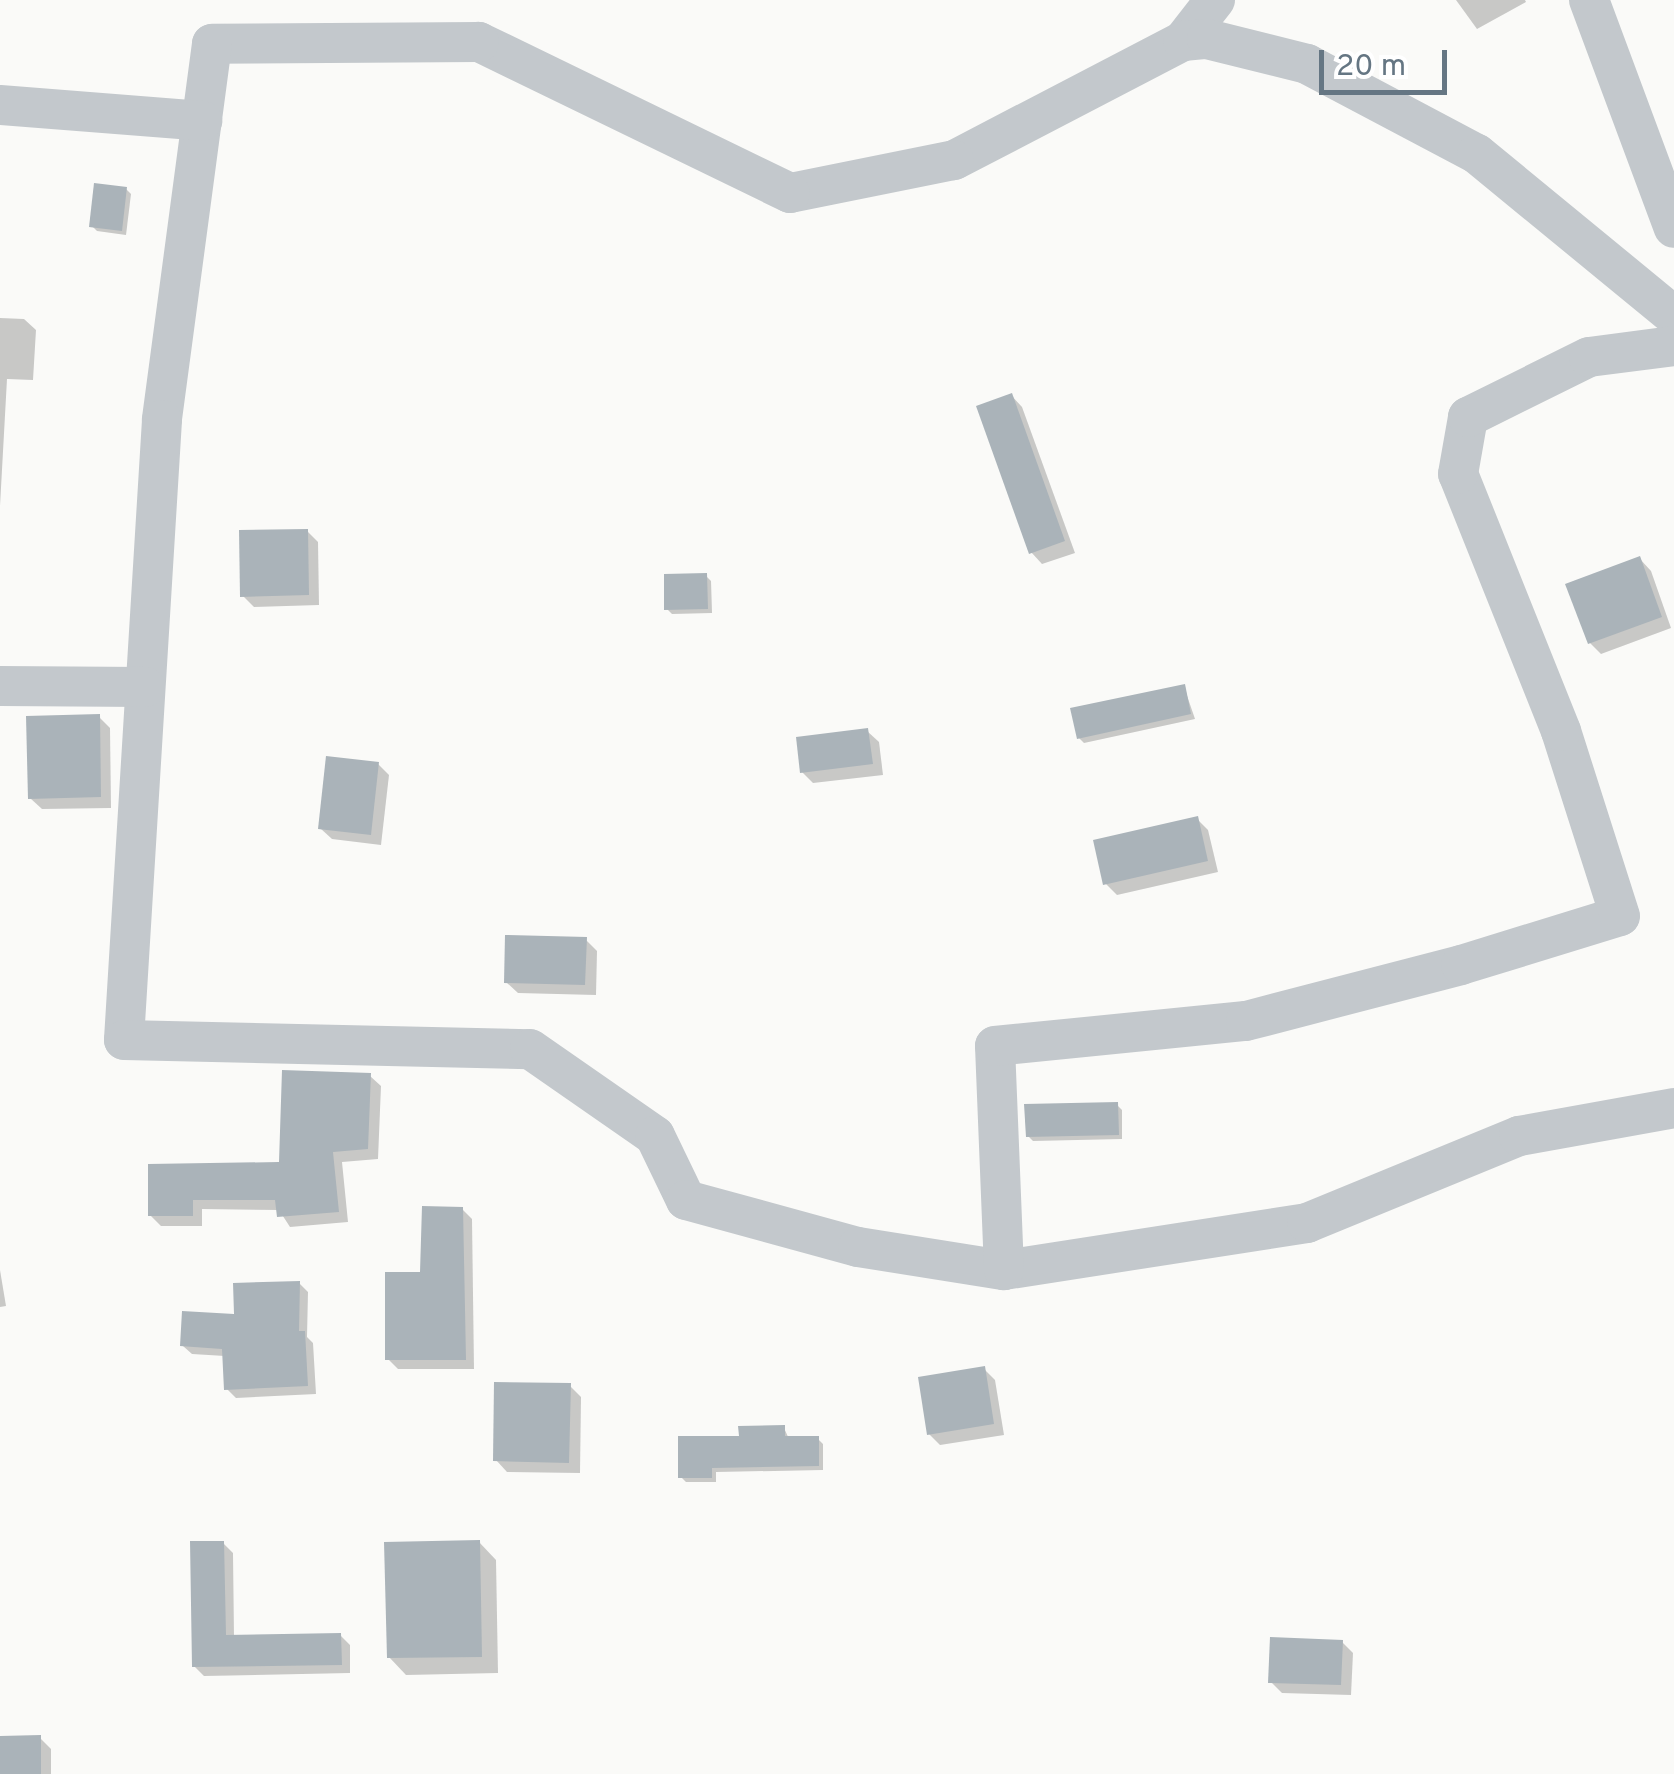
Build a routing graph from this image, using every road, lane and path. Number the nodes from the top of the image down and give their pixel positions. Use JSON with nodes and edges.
{"nodes":[{"id":1,"x":1215,"y":0,"type":"edge"},
{"id":2,"x":1589,"y":0,"type":"edge"},
{"id":3,"x":1183,"y":40,"type":"junction"},
{"id":4,"x":0,"y":106,"type":"edge"},
{"id":5,"x":202,"y":121,"type":"junction"},
{"id":6,"x":1674,"y":228,"type":"edge"},
{"id":7,"x":1674,"y":316,"type":"edge"},
{"id":8,"x":1674,"y":346,"type":"edge"},
{"id":9,"x":0,"y":686,"type":"edge"},
{"id":10,"x":146,"y":687,"type":"junction"},
{"id":11,"x":1674,"y":1108,"type":"edge"},
{"id":12,"x":1004,"y":1270,"type":"junction"}],
"edges":[{"from":1,"to":3,"type":"street"},
{"from":2,"to":6,"type":"street"},
{"from":3,"to":5,"type":"street"},
{"from":3,"to":7,"type":"street"},
{"from":4,"to":5,"type":"street"},
{"from":5,"to":10,"type":"street"},
{"from":8,"to":12,"type":"street"},
{"from":9,"to":10,"type":"street"},
{"from":10,"to":12,"type":"street"},
{"from":11,"to":12,"type":"street"}]}
